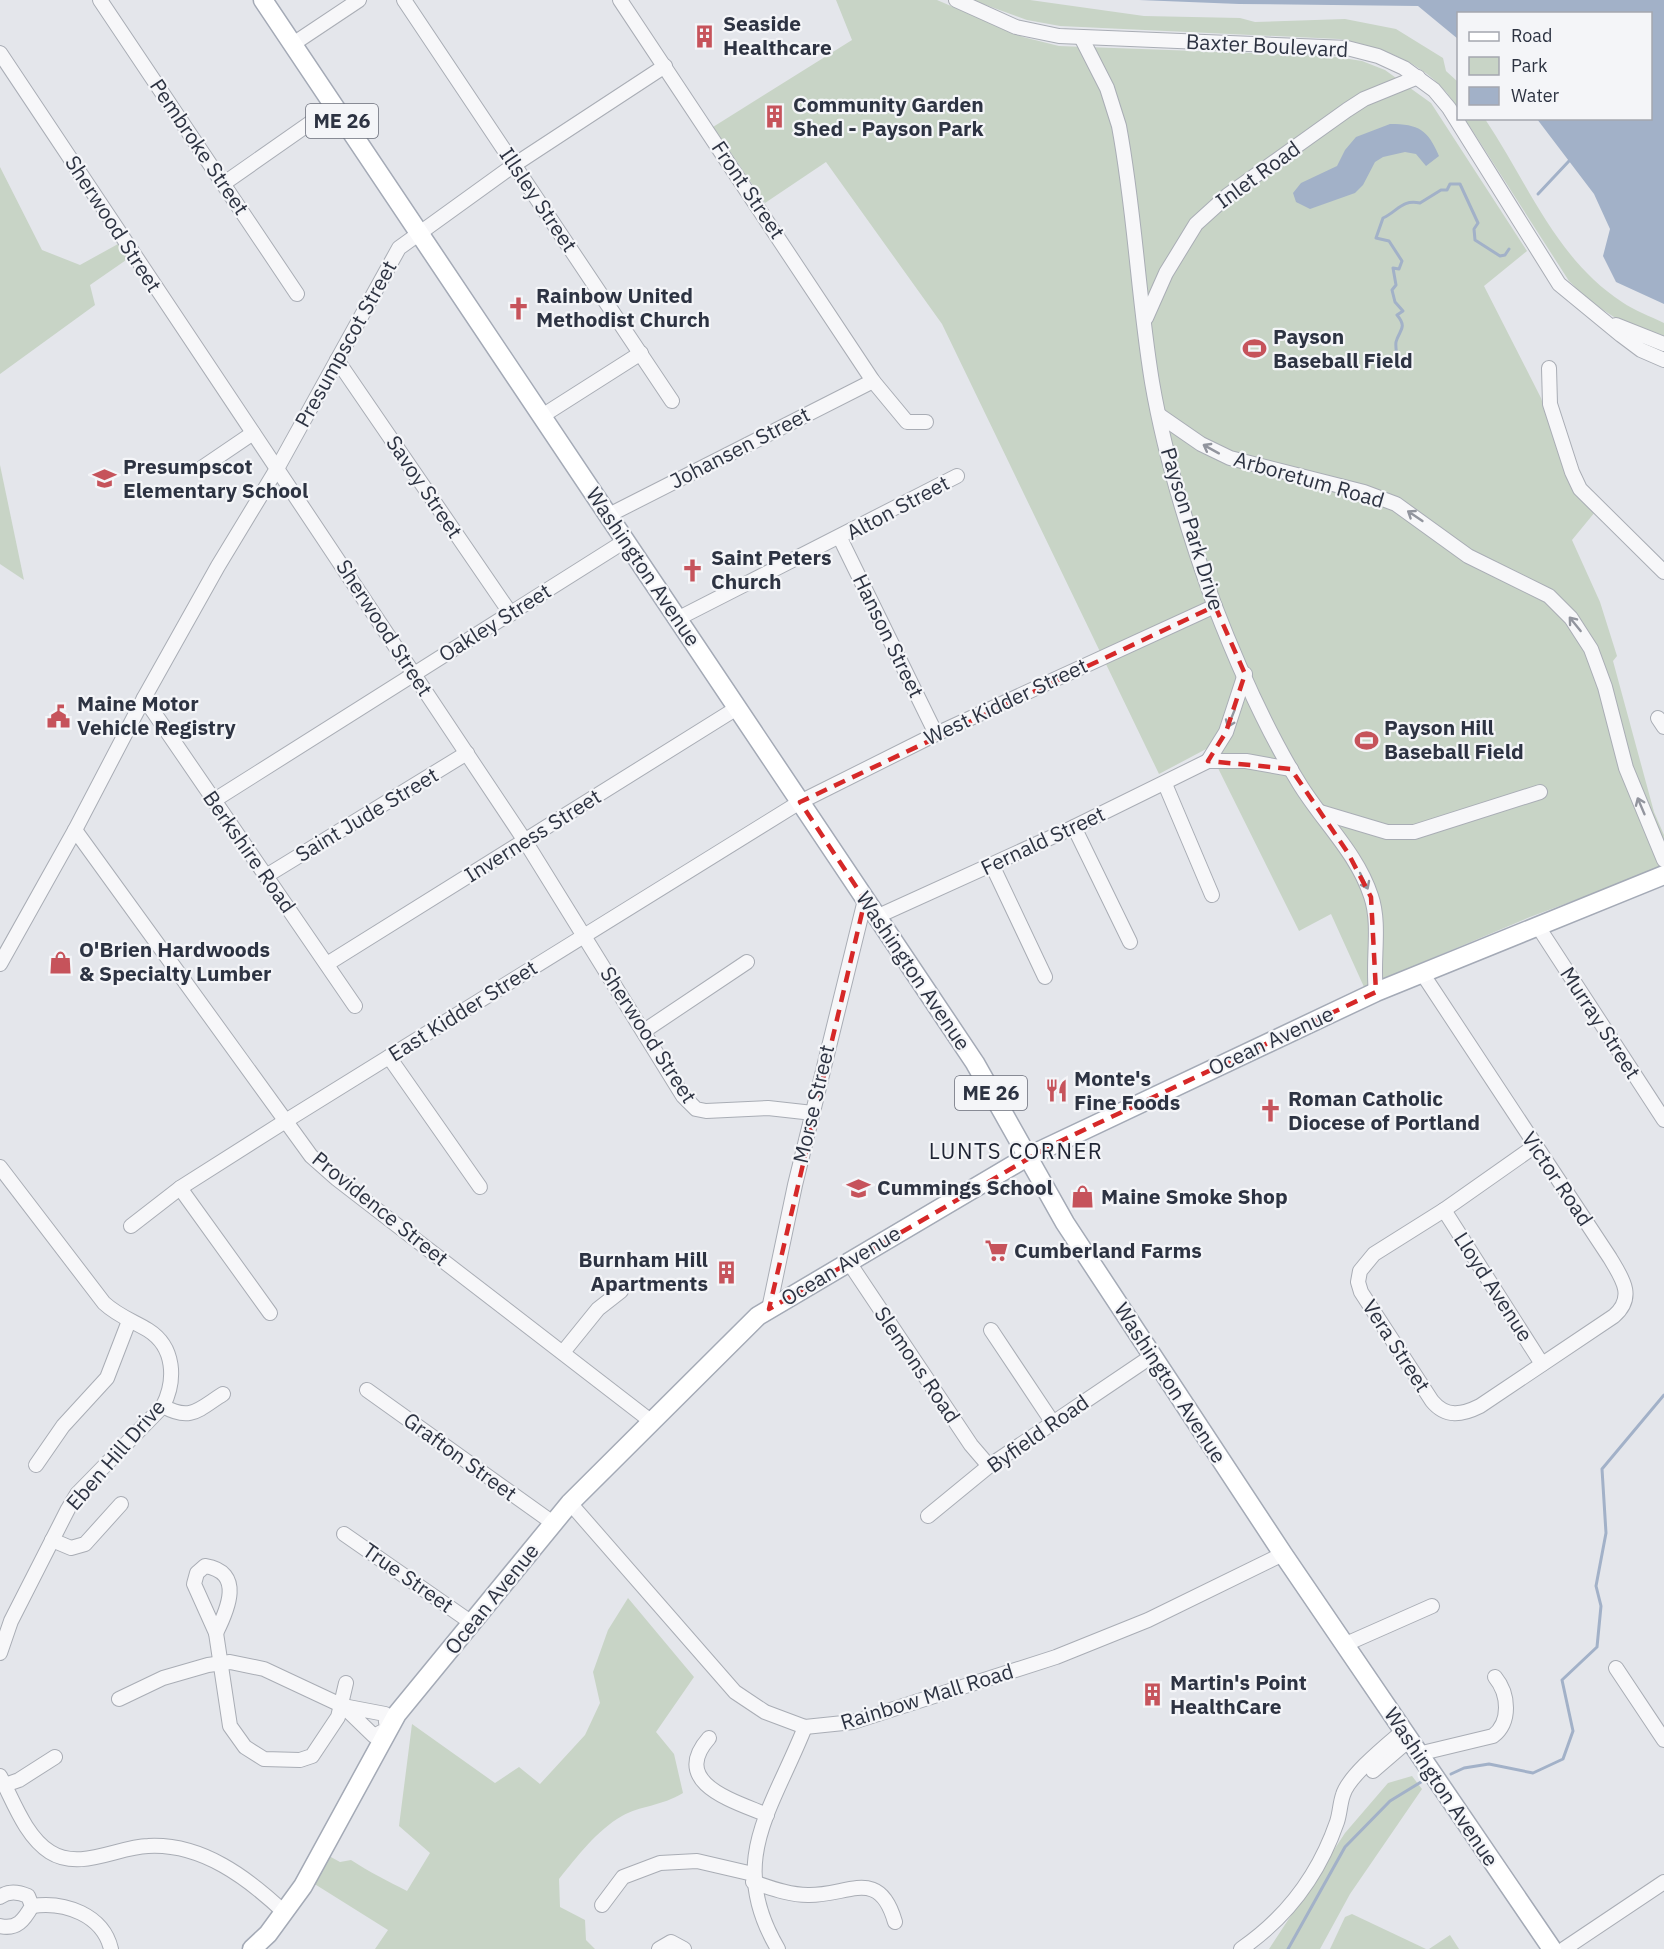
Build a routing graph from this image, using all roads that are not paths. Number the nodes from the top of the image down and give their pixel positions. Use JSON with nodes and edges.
{"nodes":[{"id":1,"x":100,"y":0,"type":"edge"},
{"id":2,"x":263,"y":0,"type":"edge"},
{"id":3,"x":359,"y":0,"type":"edge"},
{"id":4,"x":404,"y":0,"type":"edge"},
{"id":5,"x":620,"y":0,"type":"edge"},
{"id":6,"x":956,"y":0,"type":"edge"},
{"id":7,"x":1081,"y":37,"type":"junction"},
{"id":8,"x":293,"y":44,"type":"junction"},
{"id":9,"x":0,"y":53,"type":"edge"},
{"id":10,"x":665,"y":66,"type":"junction"},
{"id":11,"x":1418,"y":77,"type":"junction"},
{"id":12,"x":333,"y":107,"type":"junction"},
{"id":13,"x":514,"y":165,"type":"junction"},
{"id":14,"x":223,"y":184,"type":"junction"},
{"id":15,"x":418,"y":232,"type":"junction"},
{"id":16,"x":297,"y":294,"type":"dead end"},
{"id":17,"x":1599,"y":318,"type":"junction"},
{"id":18,"x":1145,"y":320,"type":"junction"},
{"id":19,"x":1664,"y":344,"type":"edge"},
{"id":20,"x":641,"y":353,"type":"junction"},
{"id":21,"x":337,"y":360,"type":"junction"},
{"id":22,"x":1664,"y":360,"type":"edge"},
{"id":23,"x":1550,"y":368,"type":"dead end"},
{"id":24,"x":873,"y":381,"type":"junction"},
{"id":25,"x":672,"y":401,"type":"dead end"},
{"id":26,"x":1160,"y":415,"type":"junction"},
{"id":27,"x":542,"y":416,"type":"junction"},
{"id":28,"x":926,"y":422,"type":"dead end"},
{"id":29,"x":253,"y":433,"type":"junction"},
{"id":30,"x":203,"y":466,"type":"dead end"},
{"id":31,"x":278,"y":467,"type":"junction"},
{"id":32,"x":957,"y":476,"type":"dead end"},
{"id":33,"x":607,"y":516,"type":"junction"},
{"id":34,"x":840,"y":538,"type":"junction"},
{"id":35,"x":625,"y":541,"type":"junction"},
{"id":36,"x":1664,"y":572,"type":"edge"},
{"id":37,"x":1215,"y":606,"type":"junction"},
{"id":38,"x":511,"y":614,"type":"junction"},
{"id":39,"x":677,"y":619,"type":"junction"},
{"id":40,"x":413,"y":672,"type":"junction"},
{"id":41,"x":1245,"y":674,"type":"junction"},
{"id":42,"x":144,"y":698,"type":"junction"},
{"id":43,"x":737,"y":708,"type":"junction"},
{"id":44,"x":936,"y":734,"type":"junction"},
{"id":45,"x":467,"y":753,"type":"junction"},
{"id":46,"x":1208,"y":761,"type":"junction"},
{"id":47,"x":1291,"y":769,"type":"junction"},
{"id":48,"x":1165,"y":784,"type":"junction"},
{"id":49,"x":1540,"y":792,"type":"dead end"},
{"id":50,"x":213,"y":801,"type":"junction"},
{"id":51,"x":800,"y":802,"type":"junction"},
{"id":52,"x":1320,"y":812,"type":"junction"},
{"id":53,"x":1074,"y":827,"type":"junction"},
{"id":54,"x":75,"y":830,"type":"junction"},
{"id":55,"x":525,"y":841,"type":"junction"},
{"id":56,"x":1664,"y":860,"type":"edge"},
{"id":57,"x":992,"y":865,"type":"junction"},
{"id":58,"x":266,"y":876,"type":"junction"},
{"id":59,"x":1661,"y":881,"type":"edge"},
{"id":60,"x":1212,"y":895,"type":"dead end"},
{"id":61,"x":865,"y":900,"type":"junction"},
{"id":62,"x":876,"y":917,"type":"junction"},
{"id":63,"x":1537,"y":925,"type":"junction"},
{"id":64,"x":583,"y":936,"type":"junction"},
{"id":65,"x":1130,"y":942,"type":"dead end"},
{"id":66,"x":747,"y":962,"type":"dead end"},
{"id":67,"x":0,"y":964,"type":"edge"},
{"id":68,"x":327,"y":964,"type":"junction"},
{"id":69,"x":1422,"y":973,"type":"junction"},
{"id":70,"x":1045,"y":977,"type":"dead end"},
{"id":71,"x":1376,"y":992,"type":"junction"},
{"id":72,"x":355,"y":1006,"type":"dead end"},
{"id":73,"x":644,"y":1031,"type":"junction"},
{"id":74,"x":389,"y":1057,"type":"junction"},
{"id":75,"x":813,"y":1113,"type":"junction"},
{"id":76,"x":1664,"y":1120,"type":"edge"},
{"id":77,"x":284,"y":1122,"type":"junction"},
{"id":78,"x":1535,"y":1146,"type":"junction"},
{"id":79,"x":1027,"y":1157,"type":"junction"},
{"id":80,"x":0,"y":1167,"type":"edge"},
{"id":81,"x":480,"y":1187,"type":"dead end"},
{"id":82,"x":180,"y":1188,"type":"junction"},
{"id":83,"x":1444,"y":1210,"type":"junction"},
{"id":84,"x":131,"y":1226,"type":"dead end"},
{"id":85,"x":848,"y":1261,"type":"junction"},
{"id":86,"x":621,"y":1291,"type":"dead end"},
{"id":87,"x":769,"y":1309,"type":"junction"},
{"id":88,"x":270,"y":1313,"type":"dead end"},
{"id":89,"x":129,"y":1321,"type":"junction"},
{"id":90,"x":991,"y":1330,"type":"dead end"},
{"id":91,"x":564,"y":1351,"type":"junction"},
{"id":92,"x":1152,"y":1356,"type":"junction"},
{"id":93,"x":1542,"y":1364,"type":"junction"},
{"id":94,"x":367,"y":1390,"type":"dead end"},
{"id":95,"x":223,"y":1394,"type":"dead end"},
{"id":96,"x":163,"y":1406,"type":"junction"},
{"id":97,"x":652,"y":1422,"type":"junction"},
{"id":98,"x":1053,"y":1423,"type":"junction"},
{"id":99,"x":36,"y":1465,"type":"dead end"},
{"id":100,"x":989,"y":1466,"type":"junction"},
{"id":101,"x":570,"y":1503,"type":"junction"},
{"id":102,"x":121,"y":1504,"type":"dead end"},
{"id":103,"x":928,"y":1516,"type":"dead end"},
{"id":104,"x":553,"y":1523,"type":"junction"},
{"id":105,"x":344,"y":1534,"type":"dead end"},
{"id":106,"x":52,"y":1540,"type":"junction"},
{"id":107,"x":1283,"y":1554,"type":"junction"},
{"id":108,"x":1432,"y":1606,"type":"dead end"},
{"id":109,"x":472,"y":1623,"type":"junction"},
{"id":110,"x":216,"y":1633,"type":"dead end"},
{"id":111,"x":1346,"y":1644,"type":"junction"},
{"id":112,"x":0,"y":1653,"type":"edge"},
{"id":113,"x":222,"y":1662,"type":"junction"},
{"id":114,"x":1616,"y":1668,"type":"dead end"},
{"id":115,"x":1495,"y":1677,"type":"dead end"},
{"id":116,"x":346,"y":1683,"type":"dead end"},
{"id":117,"x":119,"y":1699,"type":"dead end"},
{"id":118,"x":343,"y":1706,"type":"junction"},
{"id":119,"x":805,"y":1727,"type":"junction"},
{"id":120,"x":387,"y":1729,"type":"junction"},
{"id":121,"x":709,"y":1738,"type":"dead end"},
{"id":122,"x":1664,"y":1740,"type":"edge"},
{"id":123,"x":1410,"y":1742,"type":"junction"},
{"id":124,"x":55,"y":1757,"type":"dead end"},
{"id":125,"x":3,"y":1780,"type":"edge"},
{"id":126,"x":767,"y":1815,"type":"junction"},
{"id":127,"x":753,"y":1878,"type":"junction"},
{"id":128,"x":1664,"y":1882,"type":"edge"},
{"id":129,"x":0,"y":1897,"type":"edge"},
{"id":130,"x":602,"y":1905,"type":"dead end"},
{"id":131,"x":32,"y":1906,"type":"junction"},
{"id":132,"x":285,"y":1913,"type":"junction"},
{"id":133,"x":896,"y":1922,"type":"dead end"},
{"id":134,"x":0,"y":1926,"type":"edge"},
{"id":135,"x":111,"y":1949,"type":"edge"},
{"id":136,"x":252,"y":1949,"type":"edge"},
{"id":137,"x":659,"y":1949,"type":"edge"},
{"id":138,"x":684,"y":1949,"type":"edge"},
{"id":139,"x":778,"y":1949,"type":"edge"},
{"id":140,"x":1241,"y":1949,"type":"edge"},
{"id":141,"x":1552,"y":1949,"type":"edge"},
{"id":142,"x":1564,"y":1949,"type":"edge"}],
"edges":[{"from":1,"to":14,"type":"street","name":"Pembroke Street"},
{"from":2,"to":8,"type":"main road","name":"Washington Avenue","number":"ME 26"},
{"from":3,"to":8,"type":"street"},
{"from":4,"to":13,"type":"street","name":"Illsley Street"},
{"from":5,"to":10,"type":"street","name":"Front Street"},
{"from":6,"to":7,"type":"street","name":"Baxter Boulevard"},
{"from":7,"to":11,"type":"street","name":"Baxter Boulevard"},
{"from":7,"to":18,"type":"street","name":"Payson Park Drive"},
{"from":8,"to":12,"type":"main road","name":"Washington Avenue","number":"ME 26"},
{"from":9,"to":29,"type":"street","name":"Sherwood Street"},
{"from":10,"to":13,"type":"street","name":"Presumpscot Street"},
{"from":10,"to":24,"type":"street","name":"Front Street"},
{"from":11,"to":17,"type":"street","name":"Baxter Boulevard"},
{"from":11,"to":18,"type":"street","name":"Inlet Road"},
{"from":12,"to":14,"type":"street"},
{"from":12,"to":15,"type":"main road","name":"Washington Avenue","number":"ME 26"},
{"from":13,"to":15,"type":"street","name":"Presumpscot Street"},
{"from":13,"to":20,"type":"street","name":"Illsley Street"},
{"from":14,"to":16,"type":"street","name":"Pembroke Street"},
{"from":15,"to":21,"type":"street","name":"Presumpscot Street"},
{"from":15,"to":27,"type":"main road","name":"Washington Avenue","number":"ME 26"},
{"from":17,"to":19,"type":"street","name":"Baxter Boulevard"},
{"from":17,"to":22,"type":"street","name":"Baxter Boulevard"},
{"from":18,"to":26,"type":"street","name":"Payson Park Drive"},
{"from":20,"to":25,"type":"street","name":"Illsley Street"},
{"from":20,"to":27,"type":"street"},
{"from":21,"to":31,"type":"street","name":"Presumpscot Street"},
{"from":21,"to":38,"type":"street","name":"Savoy Street"},
{"from":23,"to":36,"type":"street"},
{"from":24,"to":28,"type":"street","name":"Front Street"},
{"from":24,"to":33,"type":"street","name":"Johansen Street"},
{"from":26,"to":37,"type":"street","name":"Payson Park Drive"},
{"from":56,"to":26,"type":"street","name":"Arboretum Road","one_way":true},
{"from":27,"to":33,"type":"main road","name":"Washington Avenue","number":"ME 26"},
{"from":29,"to":30,"type":"street"},
{"from":29,"to":31,"type":"street","name":"Sherwood Street"},
{"from":31,"to":40,"type":"street","name":"Sherwood Street"},
{"from":31,"to":42,"type":"street","name":"Presumpscot Street"},
{"from":32,"to":34,"type":"street","name":"Alton Street"},
{"from":33,"to":35,"type":"main road","name":"Washington Avenue","number":"ME 26"},
{"from":34,"to":39,"type":"street","name":"Alton Street"},
{"from":34,"to":44,"type":"street","name":"Hanson Street"},
{"from":35,"to":38,"type":"street","name":"Oakley Street"},
{"from":35,"to":39,"type":"main road","name":"Washington Avenue","number":"ME 26"},
{"from":37,"to":41,"type":"street","name":"Payson Park Drive"},
{"from":37,"to":44,"type":"street","name":"West Kidder Street"},
{"from":38,"to":40,"type":"street","name":"Oakley Street"},
{"from":39,"to":43,"type":"main road","name":"Washington Avenue","number":"ME 26"},
{"from":40,"to":45,"type":"street","name":"Sherwood Street"},
{"from":40,"to":50,"type":"street","name":"Oakley Street"},
{"from":41,"to":46,"type":"street","one_way":true},
{"from":41,"to":47,"type":"street","name":"Payson Park Drive"},
{"from":42,"to":50,"type":"street","name":"Berkshire Road"},
{"from":42,"to":54,"type":"street","name":"Presumpscot Street"},
{"from":43,"to":51,"type":"main road","name":"Washington Avenue","number":"ME 26"},
{"from":43,"to":55,"type":"street","name":"Inverness Street"},
{"from":44,"to":51,"type":"street","name":"West Kidder Street"},
{"from":45,"to":55,"type":"street","name":"Sherwood Street"},
{"from":45,"to":58,"type":"street","name":"Saint Jude Street"},
{"from":46,"to":47,"type":"street","name":"Fernald Street"},
{"from":46,"to":48,"type":"street","name":"Fernald Street"},
{"from":47,"to":52,"type":"street","name":"Payson Park Drive"},
{"from":48,"to":53,"type":"street","name":"Fernald Street"},
{"from":48,"to":60,"type":"street"},
{"from":49,"to":52,"type":"street"},
{"from":50,"to":58,"type":"street","name":"Berkshire Road"},
{"from":51,"to":61,"type":"main road","name":"Washington Avenue","number":"ME 26"},
{"from":51,"to":64,"type":"street","name":"East Kidder Street"},
{"from":52,"to":71,"type":"street","name":"Payson Park Drive","one_way":true},
{"from":53,"to":57,"type":"street","name":"Fernald Street"},
{"from":53,"to":65,"type":"street"},
{"from":54,"to":67,"type":"street","name":"Presumpscot Street"},
{"from":54,"to":77,"type":"street","name":"Providence Street"},
{"from":55,"to":64,"type":"street","name":"Sherwood Street"},
{"from":55,"to":68,"type":"street","name":"Inverness Street"},
{"from":57,"to":62,"type":"street","name":"Fernald Street"},
{"from":57,"to":70,"type":"street"},
{"from":58,"to":68,"type":"street","name":"Berkshire Road"},
{"from":59,"to":63,"type":"main road","name":"Ocean Avenue"},
{"from":61,"to":62,"type":"main road","name":"Washington Avenue","number":"ME 26"},
{"from":61,"to":75,"type":"street","name":"Morse Street"},
{"from":62,"to":79,"type":"main road","name":"Washington Avenue","number":"ME 26"},
{"from":63,"to":69,"type":"main road","name":"Ocean Avenue"},
{"from":63,"to":76,"type":"street","name":"Murray Street"},
{"from":64,"to":73,"type":"street","name":"Sherwood Street"},
{"from":64,"to":74,"type":"street","name":"East Kidder Street"},
{"from":66,"to":73,"type":"street"},
{"from":68,"to":72,"type":"street","name":"Berkshire Road"},
{"from":69,"to":71,"type":"main road","name":"Ocean Avenue"},
{"from":69,"to":78,"type":"street","name":"Victor Road"},
{"from":71,"to":79,"type":"main road","name":"Ocean Avenue"},
{"from":73,"to":75,"type":"street","name":"Sherwood Street"},
{"from":74,"to":77,"type":"street","name":"East Kidder Street"},
{"from":74,"to":81,"type":"street"},
{"from":75,"to":87,"type":"street","name":"Morse Street"},
{"from":77,"to":82,"type":"street","name":"East Kidder Street"},
{"from":77,"to":91,"type":"street","name":"Providence Street"},
{"from":78,"to":83,"type":"street","name":"Vera Street"},
{"from":78,"to":93,"type":"street","name":"Victor Road"},
{"from":79,"to":85,"type":"main road","name":"Ocean Avenue"},
{"from":79,"to":92,"type":"main road","name":"Washington Avenue","number":"ME 26"},
{"from":80,"to":89,"type":"street","name":"Eben Hill Drive"},
{"from":82,"to":84,"type":"street","name":"East Kidder Street"},
{"from":82,"to":88,"type":"street"},
{"from":83,"to":93,"type":"street","name":"Lloyd Avenue"},
{"from":83,"to":93,"type":"street","name":"Vera Street"},
{"from":85,"to":87,"type":"main road","name":"Ocean Avenue"},
{"from":85,"to":100,"type":"street","name":"Slemons Road"},
{"from":86,"to":91,"type":"street"},
{"from":87,"to":97,"type":"main road","name":"Ocean Avenue"},
{"from":89,"to":96,"type":"street","name":"Eben Hill Drive"},
{"from":89,"to":99,"type":"street"},
{"from":90,"to":98,"type":"street"},
{"from":91,"to":97,"type":"street","name":"Providence Street"},
{"from":92,"to":98,"type":"street","name":"Byfield Road"},
{"from":92,"to":107,"type":"main road","name":"Washington Avenue","number":"ME 26"},
{"from":94,"to":104,"type":"street","name":"Grafton Street"},
{"from":95,"to":96,"type":"street"},
{"from":96,"to":106,"type":"street","name":"Eben Hill Drive"},
{"from":97,"to":101,"type":"main road","name":"Ocean Avenue"},
{"from":98,"to":100,"type":"street","name":"Byfield Road"},
{"from":100,"to":103,"type":"street","name":"Byfield Road"},
{"from":101,"to":104,"type":"main road","name":"Ocean Avenue"},
{"from":101,"to":119,"type":"street","name":"Rainbow Mall Road"},
{"from":102,"to":106,"type":"street"},
{"from":104,"to":109,"type":"main road","name":"Ocean Avenue"},
{"from":105,"to":109,"type":"street","name":"True Street"},
{"from":106,"to":112,"type":"street","name":"Eben Hill Drive"},
{"from":107,"to":111,"type":"main road","name":"Washington Avenue","number":"ME 26"},
{"from":107,"to":119,"type":"street","name":"Rainbow Mall Road"},
{"from":108,"to":111,"type":"street"},
{"from":109,"to":120,"type":"main road","name":"Ocean Avenue"},
{"from":110,"to":113,"type":"street"},
{"from":111,"to":123,"type":"main road","name":"Washington Avenue","number":"ME 26"},
{"from":113,"to":117,"type":"street"},
{"from":113,"to":118,"type":"street"},
{"from":113,"to":118,"type":"street"},
{"from":114,"to":122,"type":"street"},
{"from":115,"to":123,"type":"street"},
{"from":116,"to":118,"type":"street"},
{"from":118,"to":120,"type":"street"},
{"from":118,"to":120,"type":"street"},
{"from":119,"to":126,"type":"street"},
{"from":120,"to":132,"type":"main road","name":"Ocean Avenue"},
{"from":121,"to":126,"type":"street"},
{"from":123,"to":140,"type":"street"},
{"from":123,"to":141,"type":"main road","name":"Washington Avenue","number":"ME 26"},
{"from":124,"to":125,"type":"street"},
{"from":125,"to":132,"type":"street"},
{"from":126,"to":127,"type":"street"},
{"from":127,"to":130,"type":"street"},
{"from":127,"to":133,"type":"street"},
{"from":127,"to":139,"type":"street"},
{"from":128,"to":142,"type":"street"},
{"from":129,"to":131,"type":"street"},
{"from":131,"to":134,"type":"street"},
{"from":131,"to":135,"type":"street"},
{"from":132,"to":136,"type":"main road","name":"Ocean Avenue"},
{"from":137,"to":138,"type":"street"}]}
